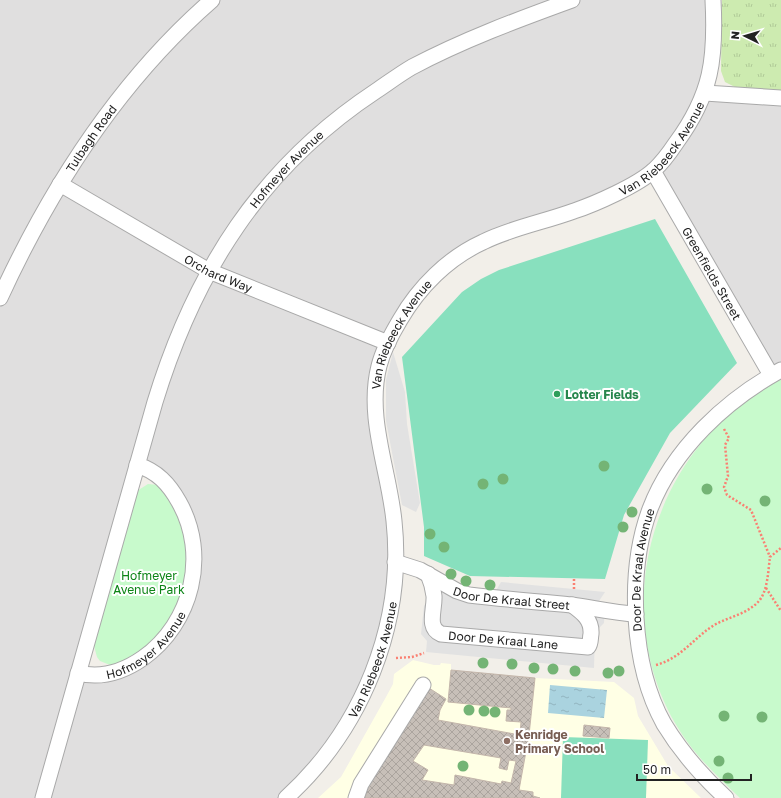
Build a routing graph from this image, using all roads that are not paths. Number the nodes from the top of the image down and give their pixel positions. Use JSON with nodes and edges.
{"nodes":[{"id":1,"x":212,"y":0,"type":"edge"},
{"id":2,"x":572,"y":0,"type":"edge"},
{"id":3,"x":713,"y":0,"type":"edge"},
{"id":4,"x":705,"y":93,"type":"junction"},
{"id":5,"x":781,"y":98,"type":"edge"},
{"id":6,"x":653,"y":172,"type":"junction"},
{"id":7,"x":60,"y":184,"type":"junction"},
{"id":8,"x":209,"y":271,"type":"junction"},
{"id":9,"x":0,"y":298,"type":"edge"},
{"id":10,"x":388,"y":343,"type":"junction"},
{"id":11,"x":776,"y":372,"type":"edge"},
{"id":12,"x":137,"y":465,"type":"junction"},
{"id":13,"x":395,"y":562,"type":"junction"},
{"id":14,"x":428,"y":574,"type":"junction"},
{"id":15,"x":447,"y":585,"type":"junction"},
{"id":16,"x":434,"y":596,"type":"junction"},
{"id":17,"x":572,"y":605,"type":"junction"},
{"id":18,"x":617,"y":613,"type":"junction"},
{"id":19,"x":636,"y":614,"type":"junction"},
{"id":20,"x":592,"y":628,"type":"junction"},
{"id":21,"x":78,"y":673,"type":"junction"},
{"id":22,"x":423,"y":685,"type":"dead end"},
{"id":23,"x":43,"y":798,"type":"edge"},
{"id":24,"x":286,"y":798,"type":"edge"},
{"id":25,"x":356,"y":798,"type":"edge"},
{"id":26,"x":726,"y":798,"type":"edge"}],
"edges":[{"from":1,"to":7,"type":"street","name":"Tulbagh Road"},
{"from":2,"to":8,"type":"street","name":"Hofmeyer Avenue"},
{"from":3,"to":4,"type":"street","name":"Van Riebeeck Avenue"},
{"from":4,"to":5,"type":"street"},
{"from":4,"to":6,"type":"street","name":"Van Riebeeck Avenue"},
{"from":6,"to":10,"type":"street","name":"Van Riebeeck Avenue"},
{"from":6,"to":11,"type":"street","name":"Greenfields Street"},
{"from":7,"to":8,"type":"street","name":"Orchard Way"},
{"from":7,"to":9,"type":"street","name":"Tulbagh Road"},
{"from":8,"to":10,"type":"street","name":"Orchard Way"},
{"from":8,"to":12,"type":"street","name":"Hofmeyer Avenue"},
{"from":10,"to":13,"type":"street","name":"Van Riebeeck Avenue"},
{"from":11,"to":19,"type":"street","name":"Door De Kraal Avenue"},
{"from":12,"to":21,"type":"street","name":"Hofmeyer Avenue"},
{"from":12,"to":21,"type":"street","name":"Hofmeyer Avenue"},
{"from":13,"to":14,"type":"street","name":"Door De Kraal Street"},
{"from":13,"to":24,"type":"street","name":"Van Riebeeck Avenue"},
{"from":14,"to":15,"type":"street","name":"Door De Kraal Street"},
{"from":14,"to":16,"type":"street","name":"Door De Kraal Lane"},
{"from":15,"to":16,"type":"street"},
{"from":15,"to":17,"type":"street","name":"Door De Kraal Street"},
{"from":16,"to":20,"type":"street","name":"Door De Kraal Lane"},
{"from":17,"to":18,"type":"street","name":"Door De Kraal Street"},
{"from":17,"to":20,"type":"street"},
{"from":18,"to":19,"type":"street","name":"Door De Kraal Street"},
{"from":18,"to":20,"type":"street"},
{"from":19,"to":26,"type":"street","name":"Door De Kraal Avenue"},
{"from":21,"to":23,"type":"street","name":"Hofmeyer Avenue"},
{"from":22,"to":25,"type":"street"}]}
